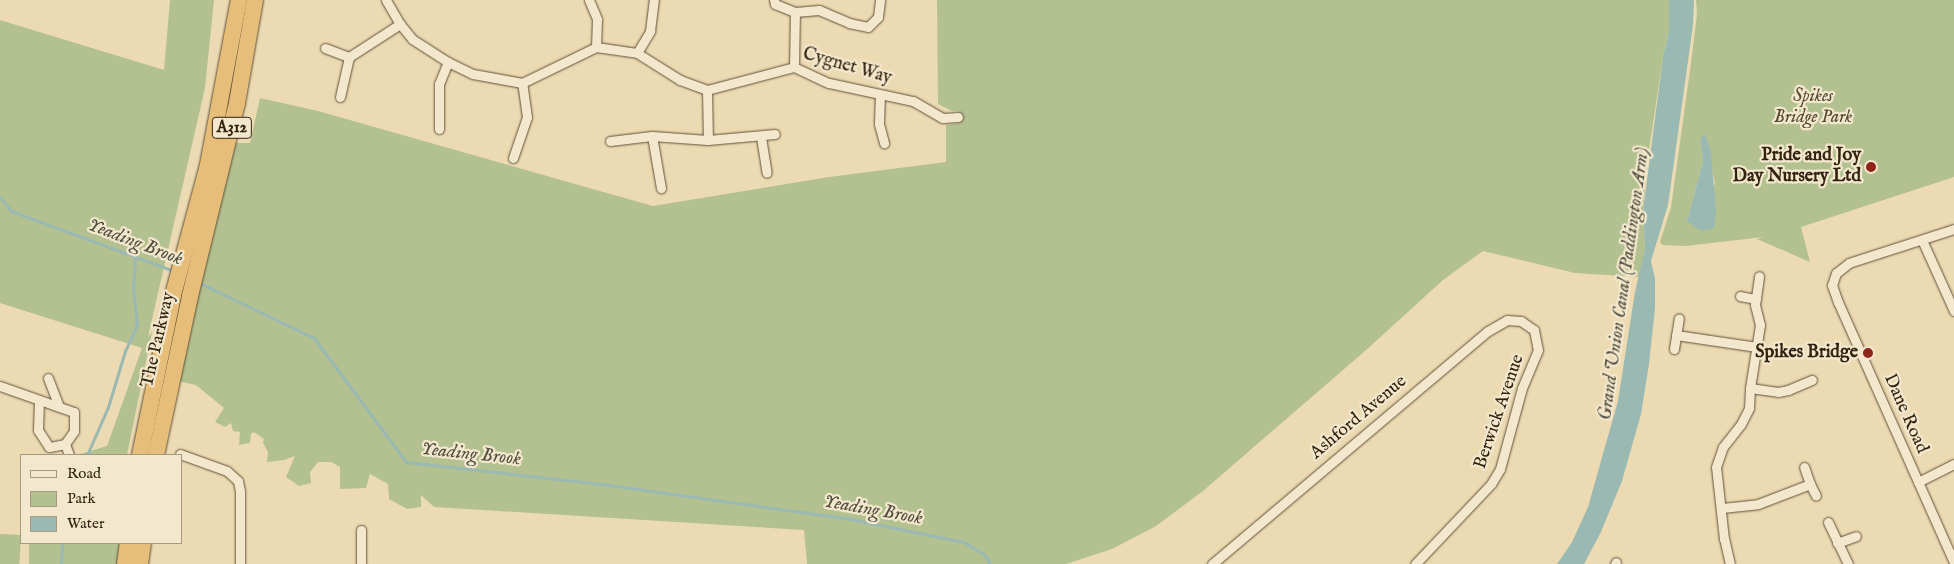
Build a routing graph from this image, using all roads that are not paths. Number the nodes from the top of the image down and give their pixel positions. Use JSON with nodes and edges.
{"nodes":[{"id":1,"x":239,"y":0,"type":"edge"},
{"id":2,"x":255,"y":0,"type":"edge"},
{"id":3,"x":386,"y":0,"type":"edge"},
{"id":4,"x":589,"y":0,"type":"edge"},
{"id":5,"x":654,"y":0,"type":"edge"},
{"id":6,"x":774,"y":0,"type":"edge"},
{"id":7,"x":880,"y":0,"type":"edge"},
{"id":8,"x":794,"y":12,"type":"junction"},
{"id":9,"x":400,"y":24,"type":"junction"},
{"id":10,"x":596,"y":47,"type":"junction"},
{"id":11,"x":325,"y":48,"type":"dead end"},
{"id":12,"x":638,"y":53,"type":"junction"},
{"id":13,"x":349,"y":57,"type":"junction"},
{"id":14,"x":448,"y":62,"type":"junction"},
{"id":15,"x":794,"y":67,"type":"junction"},
{"id":16,"x":522,"y":83,"type":"junction"},
{"id":17,"x":707,"y":90,"type":"junction"},
{"id":18,"x":880,"y":94,"type":"junction"},
{"id":19,"x":340,"y":97,"type":"dead end"},
{"id":20,"x":958,"y":117,"type":"dead end"},
{"id":21,"x":439,"y":129,"type":"dead end"},
{"id":22,"x":775,"y":134,"type":"dead end"},
{"id":23,"x":652,"y":136,"type":"junction"},
{"id":24,"x":761,"y":136,"type":"junction"},
{"id":25,"x":708,"y":140,"type":"junction"},
{"id":26,"x":610,"y":141,"type":"dead end"},
{"id":27,"x":884,"y":142,"type":"dead end"},
{"id":28,"x":513,"y":158,"type":"dead end"},
{"id":29,"x":767,"y":173,"type":"dead end"},
{"id":30,"x":661,"y":188,"type":"dead end"},
{"id":31,"x":1954,"y":230,"type":"edge"},
{"id":32,"x":1922,"y":240,"type":"junction"},
{"id":33,"x":1759,"y":276,"type":"dead end"},
{"id":34,"x":1740,"y":296,"type":"dead end"},
{"id":35,"x":1756,"y":299,"type":"junction"},
{"id":36,"x":1954,"y":311,"type":"edge"},
{"id":37,"x":1679,"y":318,"type":"dead end"},
{"id":38,"x":1534,"y":330,"type":"joint"},
{"id":39,"x":1676,"y":335,"type":"junction"},
{"id":40,"x":1757,"y":347,"type":"junction"},
{"id":41,"x":1674,"y":350,"type":"dead end"},
{"id":42,"x":48,"y":378,"type":"dead end"},
{"id":43,"x":1812,"y":380,"type":"dead end"},
{"id":44,"x":0,"y":386,"type":"edge"},
{"id":45,"x":1750,"y":388,"type":"junction"},
{"id":46,"x":39,"y":401,"type":"junction"},
{"id":47,"x":59,"y":407,"type":"junction"},
{"id":48,"x":65,"y":444,"type":"junction"},
{"id":49,"x":69,"y":454,"type":"edge"},
{"id":50,"x":140,"y":454,"type":"edge"},
{"id":51,"x":156,"y":454,"type":"edge"},
{"id":52,"x":182,"y":455,"type":"edge"},
{"id":53,"x":1954,"y":464,"type":"edge"},
{"id":54,"x":1804,"y":466,"type":"dead end"},
{"id":55,"x":1918,"y":482,"type":"junction"},
{"id":56,"x":1810,"y":484,"type":"junction"},
{"id":57,"x":1816,"y":496,"type":"dead end"},
{"id":58,"x":1722,"y":508,"type":"junction"},
{"id":59,"x":1828,"y":522,"type":"dead end"},
{"id":60,"x":361,"y":530,"type":"dead end"},
{"id":61,"x":1856,"y":536,"type":"dead end"},
{"id":62,"x":1838,"y":543,"type":"junction"},
{"id":63,"x":128,"y":544,"type":"edge"},
{"id":64,"x":143,"y":544,"type":"edge"},
{"id":65,"x":125,"y":564,"type":"edge"},
{"id":66,"x":140,"y":564,"type":"edge"},
{"id":67,"x":240,"y":564,"type":"edge"},
{"id":68,"x":361,"y":564,"type":"edge"},
{"id":69,"x":1212,"y":564,"type":"edge"},
{"id":70,"x":1415,"y":564,"type":"edge"},
{"id":71,"x":1730,"y":564,"type":"edge"},
{"id":72,"x":1848,"y":564,"type":"edge"},
{"id":73,"x":1954,"y":564,"type":"edge"}],
"edges":[{"from":1,"to":50,"type":"highway","name":"The Parkway","number":"A312"},
{"from":2,"to":51,"type":"highway","name":"The Parkway","number":"A312"},
{"from":3,"to":9,"type":"street"},
{"from":4,"to":10,"type":"street"},
{"from":5,"to":12,"type":"street"},
{"from":6,"to":8,"type":"street"},
{"from":7,"to":8,"type":"street"},
{"from":8,"to":15,"type":"street"},
{"from":9,"to":13,"type":"street"},
{"from":9,"to":14,"type":"street"},
{"from":10,"to":12,"type":"street"},
{"from":10,"to":16,"type":"street"},
{"from":11,"to":13,"type":"street"},
{"from":12,"to":17,"type":"street"},
{"from":13,"to":19,"type":"street"},
{"from":14,"to":16,"type":"street"},
{"from":14,"to":21,"type":"street"},
{"from":15,"to":17,"type":"street","name":"Cygnet Way"},
{"from":15,"to":18,"type":"street","name":"Cygnet Way"},
{"from":16,"to":28,"type":"street"},
{"from":17,"to":25,"type":"street"},
{"from":18,"to":20,"type":"street","name":"Cygnet Way"},
{"from":18,"to":27,"type":"street"},
{"from":22,"to":24,"type":"street"},
{"from":23,"to":25,"type":"street"},
{"from":23,"to":26,"type":"street"},
{"from":23,"to":30,"type":"street"},
{"from":24,"to":25,"type":"street"},
{"from":24,"to":29,"type":"street"},
{"from":31,"to":32,"type":"street"},
{"from":32,"to":36,"type":"street"},
{"from":32,"to":55,"type":"street","name":"Dane Road"},
{"from":33,"to":35,"type":"street"},
{"from":34,"to":35,"type":"street"},
{"from":35,"to":40,"type":"street"},
{"from":37,"to":39,"type":"street"},
{"from":38,"to":69,"type":"street","name":"Ashford Avenue"},
{"from":38,"to":70,"type":"street","name":"Berwick Avenue"},
{"from":39,"to":40,"type":"street"},
{"from":39,"to":41,"type":"street"},
{"from":40,"to":45,"type":"street"},
{"from":42,"to":47,"type":"street"},
{"from":43,"to":45,"type":"street"},
{"from":44,"to":46,"type":"street"},
{"from":45,"to":58,"type":"street"},
{"from":46,"to":47,"type":"street"},
{"from":46,"to":48,"type":"street"},
{"from":47,"to":48,"type":"street"},
{"from":48,"to":49,"type":"street"},
{"from":52,"to":67,"type":"street"},
{"from":53,"to":55,"type":"street"},
{"from":54,"to":56,"type":"street"},
{"from":55,"to":73,"type":"street","name":"Dane Road"},
{"from":56,"to":57,"type":"street"},
{"from":56,"to":58,"type":"street"},
{"from":58,"to":71,"type":"street"},
{"from":59,"to":62,"type":"street"},
{"from":60,"to":68,"type":"street"},
{"from":61,"to":62,"type":"street"},
{"from":62,"to":72,"type":"street"},
{"from":63,"to":65,"type":"highway"},
{"from":64,"to":66,"type":"highway"}]}
